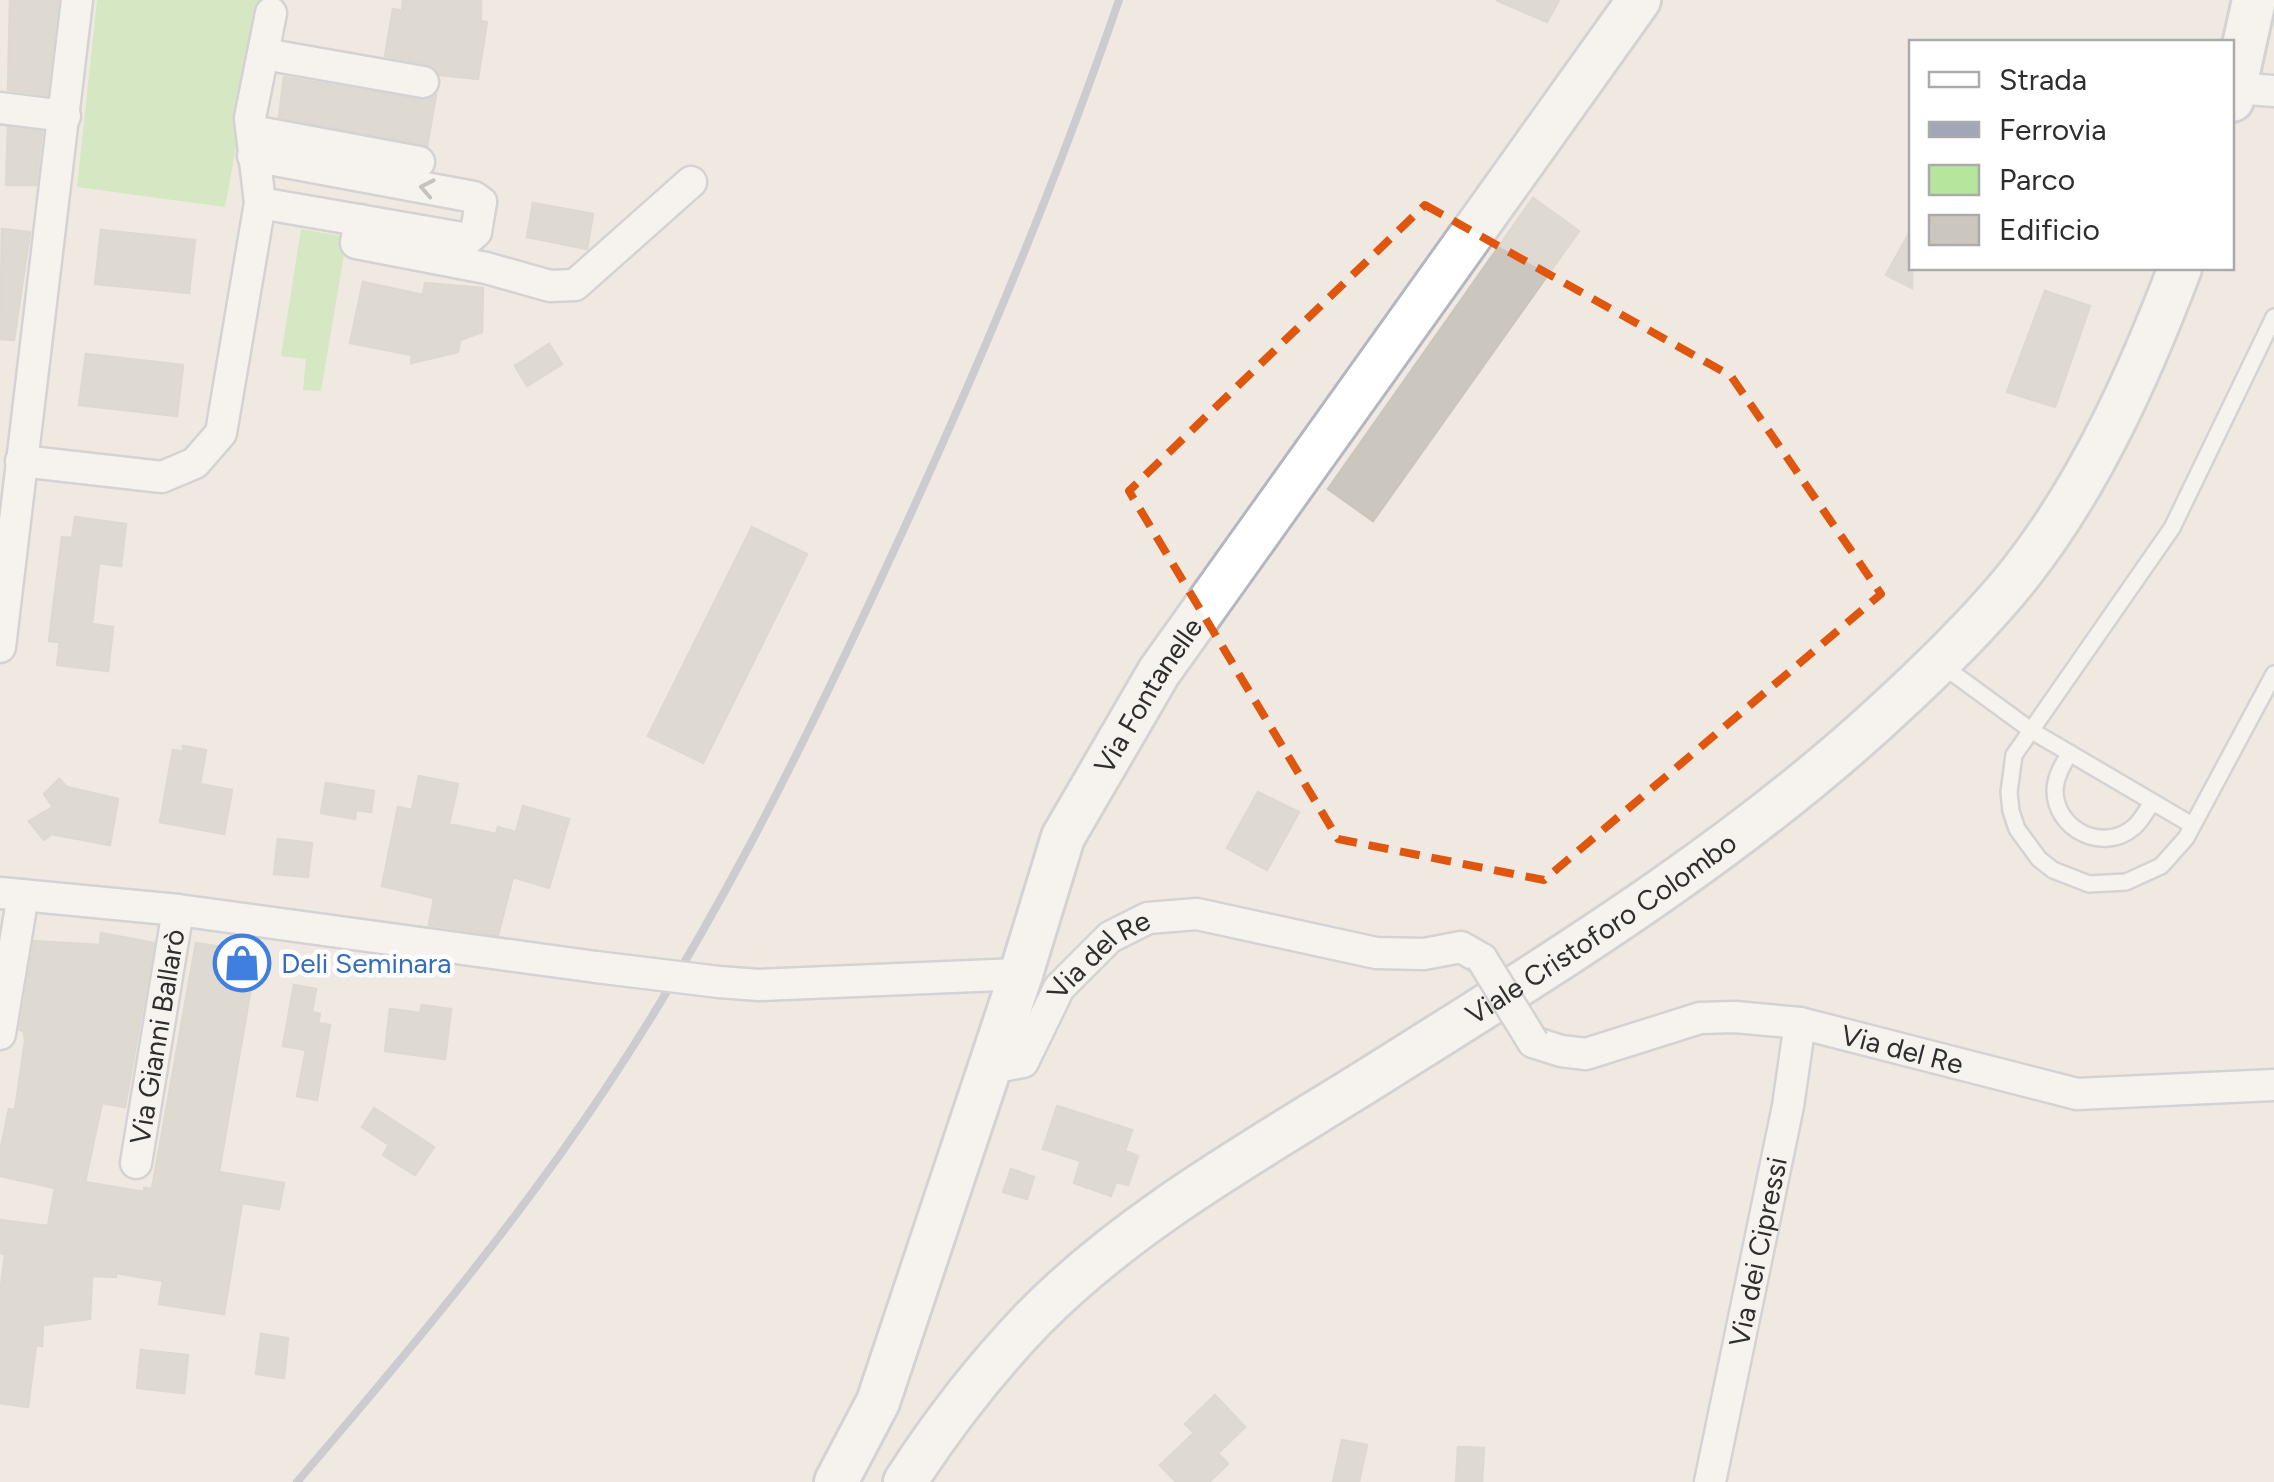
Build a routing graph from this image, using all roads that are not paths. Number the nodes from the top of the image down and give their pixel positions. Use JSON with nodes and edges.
{"nodes":[{"id":1,"x":77,"y":0,"type":"edge"},
{"id":2,"x":1639,"y":0,"type":"edge"},
{"id":3,"x":2254,"y":0,"type":"edge"},
{"id":4,"x":271,"y":13,"type":"dead end"},
{"id":5,"x":264,"y":54,"type":"junction"},
{"id":6,"x":422,"y":82,"type":"dead end"},
{"id":7,"x":2247,"y":93,"type":"edge"},
{"id":8,"x":0,"y":108,"type":"edge"},
{"id":9,"x":66,"y":116,"type":"junction"},
{"id":10,"x":252,"y":143,"type":"junction"},
{"id":11,"x":419,"y":162,"type":"dead end"},
{"id":12,"x":691,"y":182,"type":"dead end"},
{"id":13,"x":260,"y":203,"type":"junction"},
{"id":14,"x":360,"y":220,"type":"junction"},
{"id":15,"x":2179,"y":270,"type":"edge"},
{"id":16,"x":2272,"y":327,"type":"edge"},
{"id":17,"x":13,"y":478,"type":"edge"},
{"id":18,"x":0,"y":647,"type":"edge"},
{"id":19,"x":1939,"y":663,"type":"junction"},
{"id":20,"x":2274,"y":674,"type":"edge"},
{"id":21,"x":2032,"y":731,"type":"junction"},
{"id":22,"x":2070,"y":753,"type":"junction"},
{"id":23,"x":2152,"y":802,"type":"junction"},
{"id":24,"x":2192,"y":825,"type":"junction"},
{"id":25,"x":12,"y":894,"type":"edge"},
{"id":26,"x":178,"y":910,"type":"junction"},
{"id":27,"x":1022,"y":974,"type":"junction"},
{"id":28,"x":1800,"y":1023,"type":"junction"},
{"id":29,"x":0,"y":1034,"type":"edge"},
{"id":30,"x":990,"y":1068,"type":"junction"},
{"id":31,"x":2274,"y":1085,"type":"edge"},
{"id":32,"x":136,"y":1164,"type":"dead end"},
{"id":33,"x":836,"y":1482,"type":"edge"},
{"id":34,"x":905,"y":1482,"type":"edge"},
{"id":35,"x":1710,"y":1482,"type":"edge"}],
"edges":[{"from":1,"to":9,"type":"street"},
{"from":2,"to":27,"type":"main road","name":"Via Fontanelle"},
{"from":3,"to":7,"type":"main road"},
{"from":4,"to":5,"type":"street"},
{"from":5,"to":6,"type":"street"},
{"from":5,"to":10,"type":"street"},
{"from":8,"to":9,"type":"street"},
{"from":9,"to":17,"type":"street"},
{"from":10,"to":11,"type":"street"},
{"from":10,"to":13,"type":"street"},
{"from":14,"to":10,"type":"street","one_way":true},
{"from":12,"to":14,"type":"street"},
{"from":13,"to":14,"type":"street"},
{"from":13,"to":17,"type":"street"},
{"from":15,"to":19,"type":"main road","name":"Viale Cristoforo Colombo"},
{"from":16,"to":21,"type":"lane"},
{"from":17,"to":18,"type":"street"},
{"from":19,"to":21,"type":"lane"},
{"from":19,"to":34,"type":"main road","name":"Viale Cristoforo Colombo"},
{"from":20,"to":24,"type":"lane"},
{"from":21,"to":22,"type":"lane"},
{"from":21,"to":24,"type":"lane"},
{"from":22,"to":23,"type":"lane"},
{"from":22,"to":23,"type":"lane"},
{"from":23,"to":24,"type":"lane"},
{"from":25,"to":26,"type":"street"},
{"from":25,"to":29,"type":"street"},
{"from":26,"to":27,"type":"street","bridge":true},
{"from":26,"to":32,"type":"street","name":"Via Gianni Ballarò"},
{"from":27,"to":30,"type":"main road","name":"Via Fontanelle"},
{"from":28,"to":30,"type":"street","name":"Via del Re","bridge":true},
{"from":28,"to":31,"type":"street","name":"Via del Re"},
{"from":28,"to":35,"type":"street","name":"Via dei Cipressi"},
{"from":30,"to":33,"type":"main road","name":"Via Fontanelle"}]}
